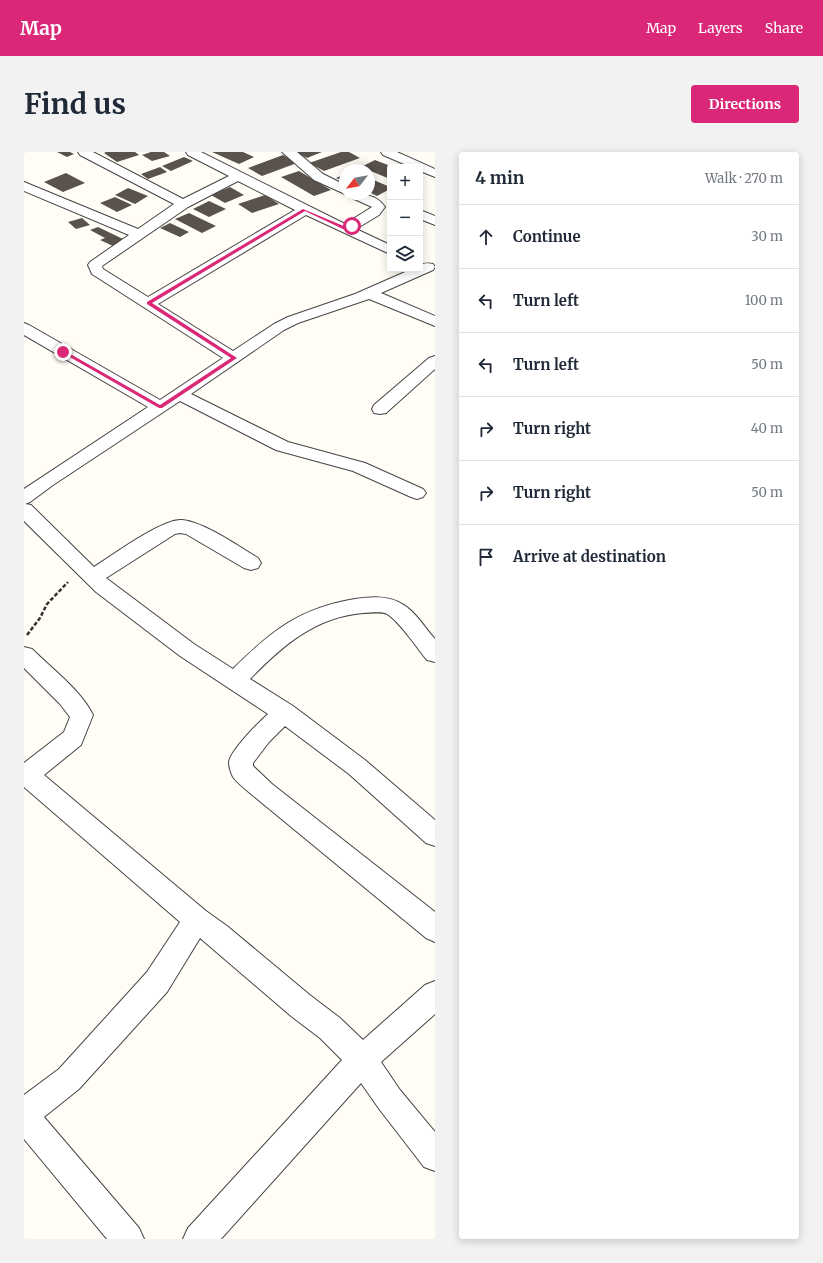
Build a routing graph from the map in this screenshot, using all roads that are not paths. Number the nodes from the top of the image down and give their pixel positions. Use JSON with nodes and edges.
{"nodes":[{"id":1,"x":84,"y":152,"type":"edge"},
{"id":2,"x":192,"y":152,"type":"edge"},
{"id":3,"x":288,"y":152,"type":"edge"},
{"id":4,"x":387,"y":152,"type":"edge"},
{"id":5,"x":435,"y":173,"type":"edge"},
{"id":6,"x":238,"y":176,"type":"junction"},
{"id":7,"x":24,"y":186,"type":"edge"},
{"id":8,"x":339,"y":187,"type":"edge"},
{"id":9,"x":368,"y":200,"type":"edge"},
{"id":10,"x":387,"y":201,"type":"edge"},
{"id":11,"x":375,"y":203,"type":"junction"},
{"id":12,"x":183,"y":204,"type":"junction"},
{"id":13,"x":305,"y":210,"type":"junction"},
{"id":14,"x":423,"y":215,"type":"edge"},
{"id":15,"x":435,"y":221,"type":"edge"},
{"id":16,"x":346,"y":229,"type":"junction"},
{"id":17,"x":138,"y":234,"type":"junction"},
{"id":18,"x":387,"y":249,"type":"edge"},
{"id":19,"x":428,"y":267,"type":"edge"},
{"id":20,"x":368,"y":293,"type":"junction"},
{"id":21,"x":149,"y":303,"type":"junction"},
{"id":22,"x":435,"y":321,"type":"edge"},
{"id":23,"x":24,"y":328,"type":"edge"},
{"id":24,"x":234,"y":358,"type":"junction"},
{"id":25,"x":435,"y":361,"type":"edge"},
{"id":26,"x":179,"y":394,"type":"junction"},
{"id":27,"x":160,"y":407,"type":"junction"},
{"id":28,"x":380,"y":409,"type":"dead end"},
{"id":29,"x":417,"y":493,"type":"dead end"},
{"id":30,"x":24,"y":498,"type":"edge"},
{"id":31,"x":24,"y":510,"type":"edge"},
{"id":32,"x":250,"y":563,"type":"dead end"},
{"id":33,"x":88,"y":572,"type":"junction"},
{"id":34,"x":435,"y":654,"type":"edge"},
{"id":35,"x":24,"y":655,"type":"edge"},
{"id":36,"x":235,"y":681,"type":"junction"},
{"id":37,"x":285,"y":713,"type":"junction"},
{"id":38,"x":26,"y":776,"type":"edge"},
{"id":39,"x":435,"y":835,"type":"edge"},
{"id":40,"x":197,"y":920,"type":"junction"},
{"id":41,"x":435,"y":929,"type":"edge"},
{"id":42,"x":435,"y":995,"type":"edge"},
{"id":43,"x":362,"y":1060,"type":"junction"},
{"id":44,"x":24,"y":1115,"type":"edge"},
{"id":45,"x":435,"y":1156,"type":"edge"},
{"id":46,"x":128,"y":1239,"type":"edge"},
{"id":47,"x":199,"y":1239,"type":"edge"}],
"edges":[{"from":1,"to":12,"type":"street"},
{"from":2,"to":6,"type":"street"},
{"from":3,"to":8,"type":"street"},
{"from":4,"to":5,"type":"street"},
{"from":6,"to":12,"type":"street"},
{"from":6,"to":13,"type":"street"},
{"from":7,"to":17,"type":"street"},
{"from":9,"to":11,"type":"street"},
{"from":10,"to":11,"type":"street"},
{"from":11,"to":16,"type":"street"},
{"from":12,"to":17,"type":"street"},
{"from":13,"to":16,"type":"street"},
{"from":13,"to":21,"type":"street"},
{"from":14,"to":15,"type":"street"},
{"from":16,"to":18,"type":"street"},
{"from":17,"to":21,"type":"street"},
{"from":19,"to":20,"type":"street"},
{"from":20,"to":22,"type":"street"},
{"from":20,"to":24,"type":"street"},
{"from":21,"to":24,"type":"street"},
{"from":23,"to":27,"type":"street"},
{"from":24,"to":26,"type":"street"},
{"from":25,"to":28,"type":"street"},
{"from":26,"to":27,"type":"street"},
{"from":26,"to":29,"type":"street"},
{"from":27,"to":30,"type":"street"},
{"from":31,"to":33,"type":"street"},
{"from":32,"to":33,"type":"street"},
{"from":33,"to":36,"type":"street"},
{"from":34,"to":36,"type":"street"},
{"from":35,"to":38,"type":"street"},
{"from":36,"to":37,"type":"street"},
{"from":37,"to":39,"type":"street"},
{"from":37,"to":41,"type":"street"},
{"from":38,"to":40,"type":"street"},
{"from":40,"to":43,"type":"street"},
{"from":40,"to":44,"type":"street"},
{"from":42,"to":43,"type":"street"},
{"from":43,"to":45,"type":"street"},
{"from":43,"to":47,"type":"street"},
{"from":44,"to":46,"type":"street"}]}
